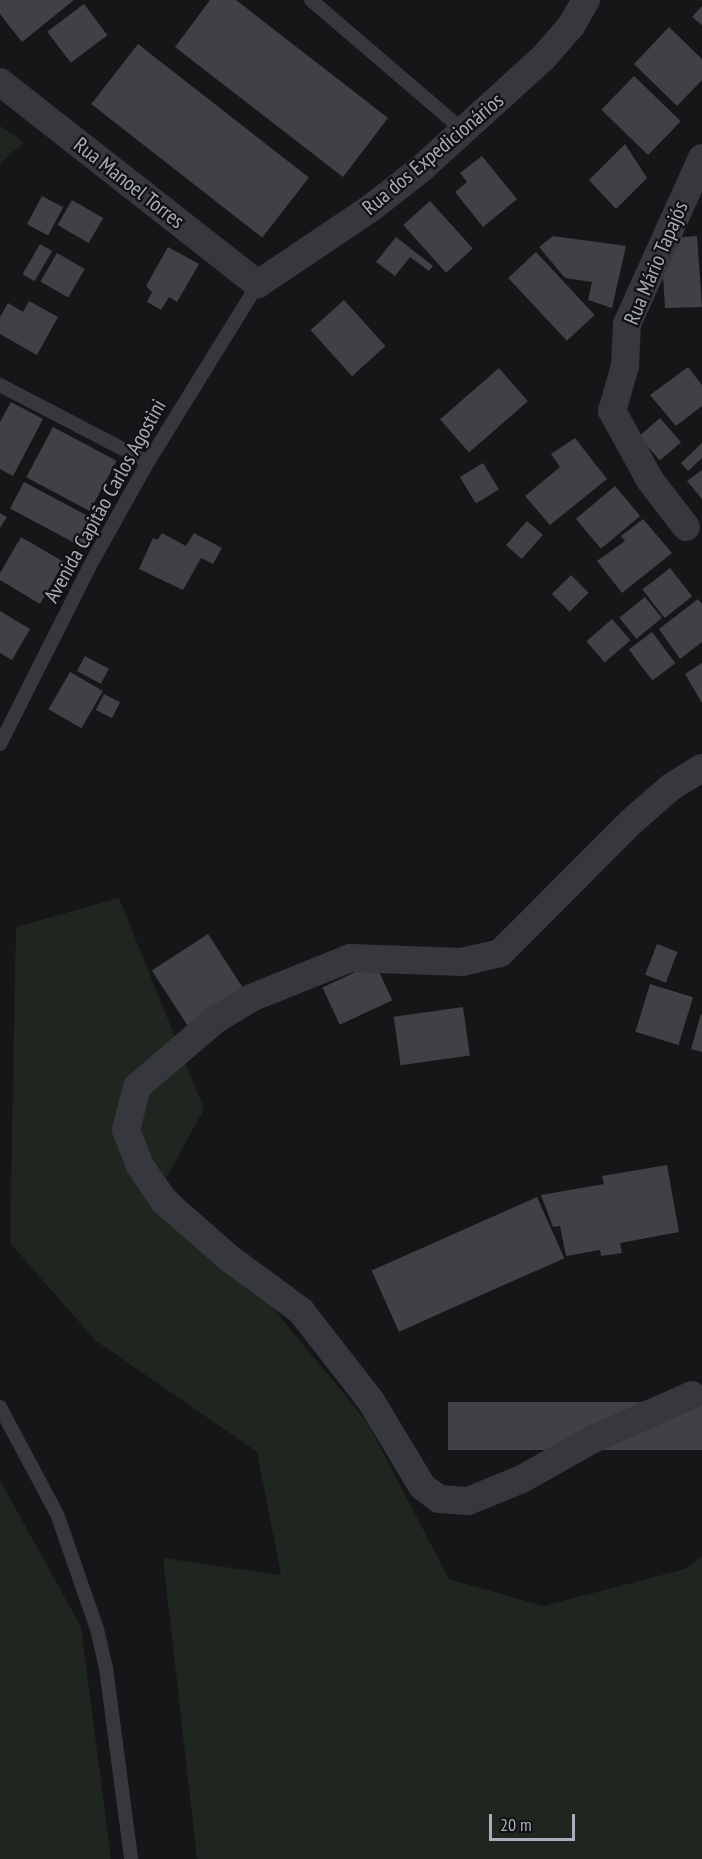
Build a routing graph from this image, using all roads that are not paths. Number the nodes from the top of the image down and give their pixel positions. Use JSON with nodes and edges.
{"nodes":[{"id":1,"x":311,"y":0,"type":"edge"},
{"id":2,"x":586,"y":0,"type":"edge"},
{"id":3,"x":0,"y":82,"type":"edge"},
{"id":4,"x":464,"y":131,"type":"junction"},
{"id":5,"x":702,"y":158,"type":"edge"},
{"id":6,"x":258,"y":284,"type":"junction"},
{"id":7,"x":0,"y":385,"type":"edge"},
{"id":8,"x":148,"y":462,"type":"junction"},
{"id":9,"x":687,"y":527,"type":"dead end"},
{"id":10,"x":0,"y":744,"type":"edge"},
{"id":11,"x":702,"y":768,"type":"edge"},
{"id":12,"x":692,"y":1395,"type":"dead end"},
{"id":13,"x":0,"y":1407,"type":"edge"},
{"id":14,"x":131,"y":1859,"type":"edge"}],
"edges":[{"from":1,"to":4,"type":"lane"},
{"from":2,"to":4,"type":"street","name":"Rua dos Expedicionários"},
{"from":3,"to":6,"type":"street","name":"Rua Manoel Torres"},
{"from":4,"to":6,"type":"street","name":"Rua dos Expedicionários"},
{"from":5,"to":9,"type":"street","name":"Rua Mário Tapajós"},
{"from":6,"to":8,"type":"lane","name":"Avenida Capitão Carlos Agostini"},
{"from":7,"to":8,"type":"lane"},
{"from":8,"to":10,"type":"lane","name":"Avenida Capitão Carlos Agostini"},
{"from":11,"to":12,"type":"street"},
{"from":13,"to":14,"type":"lane"}]}
